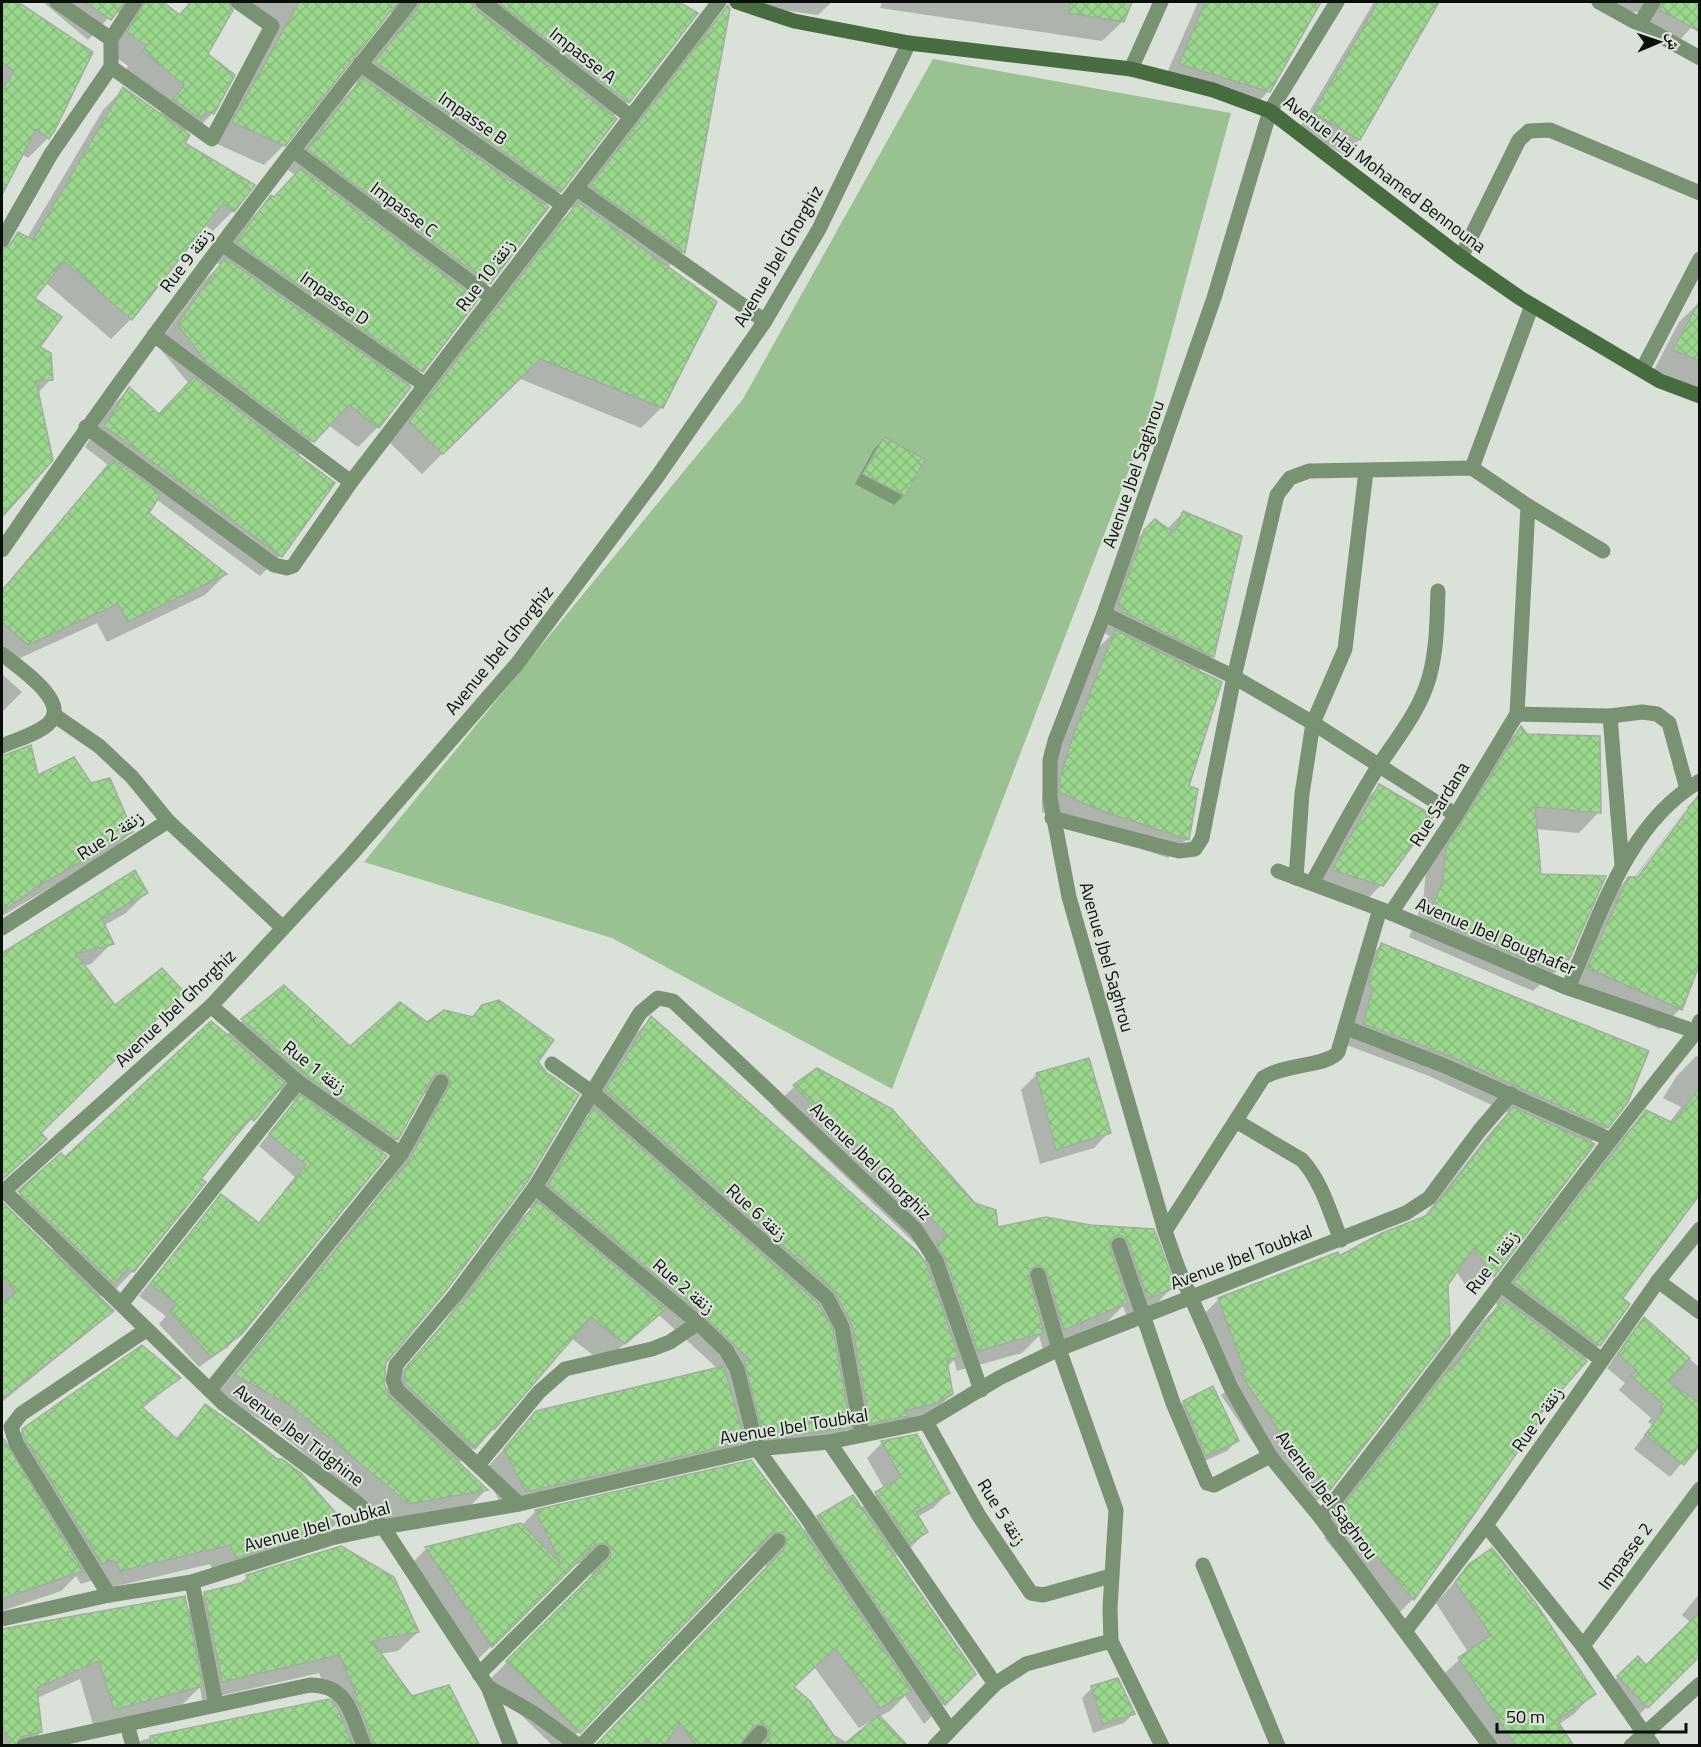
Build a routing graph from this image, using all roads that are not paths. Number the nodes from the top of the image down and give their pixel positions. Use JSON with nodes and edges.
{"nodes":[{"id":1,"x":57,"y":2,"type":"edge"},
{"id":2,"x":135,"y":2,"type":"edge"},
{"id":3,"x":238,"y":2,"type":"edge"},
{"id":4,"x":410,"y":2,"type":"edge"},
{"id":5,"x":483,"y":2,"type":"edge"},
{"id":6,"x":719,"y":2,"type":"edge"},
{"id":7,"x":737,"y":2,"type":"edge"},
{"id":8,"x":1161,"y":2,"type":"edge"},
{"id":9,"x":1337,"y":2,"type":"edge"},
{"id":10,"x":1599,"y":2,"type":"edge"},
{"id":11,"x":1653,"y":2,"type":"edge"},
{"id":12,"x":1640,"y":24,"type":"junction"},
{"id":13,"x":111,"y":39,"type":"junction"},
{"id":14,"x":909,"y":43,"type":"junction"},
{"id":15,"x":1700,"y":58,"type":"edge"},
{"id":16,"x":360,"y":64,"type":"junction"},
{"id":17,"x":111,"y":67,"type":"junction"},
{"id":18,"x":1131,"y":69,"type":"junction"},
{"id":19,"x":1270,"y":111,"type":"junction"},
{"id":20,"x":631,"y":117,"type":"junction"},
{"id":21,"x":294,"y":151,"type":"junction"},
{"id":22,"x":576,"y":188,"type":"junction"},
{"id":23,"x":1700,"y":193,"type":"edge"},
{"id":24,"x":563,"y":205,"type":"junction"},
{"id":25,"x":2,"y":240,"type":"edge"},
{"id":26,"x":222,"y":244,"type":"junction"},
{"id":27,"x":1461,"y":257,"type":"junction"},
{"id":28,"x":1700,"y":259,"type":"edge"},
{"id":29,"x":492,"y":298,"type":"junction"},
{"id":30,"x":1532,"y":305,"type":"junction"},
{"id":31,"x":765,"y":321,"type":"junction"},
{"id":32,"x":154,"y":335,"type":"junction"},
{"id":33,"x":1642,"y":370,"type":"junction"},
{"id":34,"x":425,"y":385,"type":"junction"},
{"id":35,"x":1700,"y":396,"type":"edge"},
{"id":36,"x":86,"y":427,"type":"junction"},
{"id":37,"x":1472,"y":468,"type":"junction"},
{"id":38,"x":1366,"y":471,"type":"junction"},
{"id":39,"x":351,"y":482,"type":"junction"},
{"id":40,"x":1528,"y":506,"type":"junction"},
{"id":41,"x":2,"y":550,"type":"edge"},
{"id":42,"x":1603,"y":551,"type":"dead end"},
{"id":43,"x":1438,"y":591,"type":"dead end"},
{"id":44,"x":1104,"y":614,"type":"junction"},
{"id":45,"x":2,"y":654,"type":"edge"},
{"id":46,"x":1234,"y":677,"type":"junction"},
{"id":47,"x":1517,"y":714,"type":"junction"},
{"id":48,"x":54,"y":715,"type":"junction"},
{"id":49,"x":1611,"y":716,"type":"junction"},
{"id":50,"x":1313,"y":723,"type":"junction"},
{"id":51,"x":2,"y":746,"type":"edge"},
{"id":52,"x":1379,"y":765,"type":"junction"},
{"id":53,"x":1693,"y":785,"type":"edge"},
{"id":54,"x":1456,"y":815,"type":"junction"},
{"id":55,"x":1052,"y":818,"type":"junction"},
{"id":56,"x":168,"y":821,"type":"junction"},
{"id":57,"x":1622,"y":866,"type":"junction"},
{"id":58,"x":1278,"y":871,"type":"dead end"},
{"id":59,"x":1296,"y":878,"type":"junction"},
{"id":60,"x":1312,"y":884,"type":"junction"},
{"id":61,"x":1385,"y":911,"type":"junction"},
{"id":62,"x":2,"y":927,"type":"edge"},
{"id":63,"x":283,"y":928,"type":"junction"},
{"id":64,"x":1568,"y":988,"type":"junction"},
{"id":65,"x":211,"y":1006,"type":"junction"},
{"id":66,"x":1347,"y":1028,"type":"junction"},
{"id":67,"x":1698,"y":1029,"type":"edge"},
{"id":68,"x":552,"y":1064,"type":"dead end"},
{"id":69,"x":298,"y":1082,"type":"junction"},
{"id":70,"x":441,"y":1082,"type":"dead end"},
{"id":71,"x":593,"y":1093,"type":"junction"},
{"id":72,"x":1511,"y":1094,"type":"junction"},
{"id":73,"x":1236,"y":1121,"type":"junction"},
{"id":74,"x":1609,"y":1139,"type":"junction"},
{"id":75,"x":401,"y":1154,"type":"junction"},
{"id":76,"x":535,"y":1187,"type":"junction"},
{"id":77,"x":3,"y":1190,"type":"edge"},
{"id":78,"x":1700,"y":1228,"type":"edge"},
{"id":79,"x":1165,"y":1231,"type":"junction"},
{"id":80,"x":1341,"y":1240,"type":"junction"},
{"id":81,"x":1119,"y":1245,"type":"dead end"},
{"id":82,"x":1038,"y":1275,"type":"dead end"},
{"id":83,"x":1658,"y":1281,"type":"junction"},
{"id":84,"x":1500,"y":1284,"type":"junction"},
{"id":85,"x":1191,"y":1296,"type":"junction"},
{"id":86,"x":122,"y":1303,"type":"junction"},
{"id":87,"x":1700,"y":1312,"type":"edge"},
{"id":88,"x":1142,"y":1316,"type":"junction"},
{"id":89,"x":698,"y":1323,"type":"junction"},
{"id":90,"x":146,"y":1330,"type":"junction"},
{"id":91,"x":1059,"y":1349,"type":"junction"},
{"id":92,"x":1602,"y":1360,"type":"junction"},
{"id":93,"x":210,"y":1390,"type":"junction"},
{"id":94,"x":981,"y":1390,"type":"junction"},
{"id":95,"x":926,"y":1422,"type":"junction"},
{"id":96,"x":862,"y":1435,"type":"junction"},
{"id":97,"x":829,"y":1442,"type":"junction"},
{"id":98,"x":757,"y":1449,"type":"junction"},
{"id":99,"x":1270,"y":1456,"type":"junction"},
{"id":100,"x":478,"y":1465,"type":"junction"},
{"id":101,"x":1700,"y":1489,"type":"edge"},
{"id":102,"x":519,"y":1504,"type":"junction"},
{"id":103,"x":1321,"y":1518,"type":"junction"},
{"id":104,"x":1486,"y":1525,"type":"junction"},
{"id":105,"x":383,"y":1527,"type":"junction"},
{"id":106,"x":778,"y":1541,"type":"dead end"},
{"id":107,"x":602,"y":1552,"type":"dead end"},
{"id":108,"x":1203,"y":1565,"type":"dead end"},
{"id":109,"x":1111,"y":1576,"type":"junction"},
{"id":110,"x":192,"y":1582,"type":"junction"},
{"id":111,"x":109,"y":1595,"type":"junction"},
{"id":112,"x":2,"y":1619,"type":"edge"},
{"id":113,"x":1406,"y":1630,"type":"junction"},
{"id":114,"x":1111,"y":1641,"type":"junction"},
{"id":115,"x":1583,"y":1647,"type":"junction"},
{"id":116,"x":483,"y":1681,"type":"junction"},
{"id":117,"x":995,"y":1684,"type":"junction"},
{"id":118,"x":1700,"y":1684,"type":"edge"},
{"id":119,"x":216,"y":1704,"type":"junction"},
{"id":120,"x":127,"y":1724,"type":"junction"},
{"id":121,"x":951,"y":1730,"type":"junction"},
{"id":122,"x":760,"y":1733,"type":"dead end"},
{"id":123,"x":1649,"y":1740,"type":"edge"},
{"id":124,"x":24,"y":1746,"type":"edge"},
{"id":125,"x":133,"y":1746,"type":"edge"},
{"id":126,"x":364,"y":1746,"type":"edge"},
{"id":127,"x":511,"y":1746,"type":"edge"},
{"id":128,"x":580,"y":1746,"type":"edge"},
{"id":129,"x":749,"y":1746,"type":"edge"},
{"id":130,"x":935,"y":1746,"type":"edge"},
{"id":131,"x":1162,"y":1746,"type":"edge"},
{"id":132,"x":1278,"y":1746,"type":"edge"},
{"id":133,"x":1490,"y":1746,"type":"edge"},
{"id":134,"x":1630,"y":1746,"type":"edge"}],
"edges":[{"from":1,"to":13,"type":"street"},
{"from":2,"to":13,"type":"street"},
{"from":3,"to":17,"type":"street"},
{"from":4,"to":16,"type":"street","name":"Rue 9 زنقة"},
{"from":5,"to":20,"type":"street","name":"Impasse A"},
{"from":6,"to":20,"type":"street","name":"Rue 10 زنقة"},
{"from":7,"to":14,"type":"street","name":"Avenue Haj Mohamed Bennouna"},
{"from":8,"to":18,"type":"street"},
{"from":9,"to":19,"type":"street","name":"Avenue Jbel Saghrou"},
{"from":10,"to":12,"type":"street"},
{"from":11,"to":12,"type":"street"},
{"from":12,"to":15,"type":"street"},
{"from":13,"to":17,"type":"street"},
{"from":14,"to":18,"type":"street","name":"Avenue Haj Mohamed Bennouna"},
{"from":14,"to":31,"type":"street","name":"Avenue Jbel Ghorghiz"},
{"from":16,"to":21,"type":"street","name":"Rue 9 زنقة"},
{"from":16,"to":24,"type":"street","name":"Impasse B"},
{"from":17,"to":25,"type":"street"},
{"from":18,"to":19,"type":"street","name":"Avenue Haj Mohamed Bennouna"},
{"from":19,"to":27,"type":"street","name":"Avenue Haj Mohamed Bennouna"},
{"from":19,"to":44,"type":"street","name":"Avenue Jbel Saghrou"},
{"from":20,"to":22,"type":"street","name":"Rue 10 زنقة"},
{"from":21,"to":26,"type":"street","name":"Rue 9 زنقة"},
{"from":21,"to":29,"type":"street","name":"Impasse C"},
{"from":22,"to":24,"type":"street","name":"Rue 10 زنقة"},
{"from":22,"to":31,"type":"street"},
{"from":23,"to":27,"type":"street"},
{"from":24,"to":29,"type":"street","name":"Rue 10 زنقة"},
{"from":26,"to":32,"type":"street","name":"Rue 9 زنقة"},
{"from":26,"to":34,"type":"street","name":"Impasse D"},
{"from":27,"to":30,"type":"street","name":"Avenue Haj Mohamed Bennouna"},
{"from":28,"to":33,"type":"street"},
{"from":29,"to":34,"type":"street","name":"Rue 10 زنقة"},
{"from":30,"to":33,"type":"street","name":"Avenue Haj Mohamed Bennouna"},
{"from":30,"to":37,"type":"street"},
{"from":31,"to":63,"type":"street","name":"Avenue Jbel Ghorghiz"},
{"from":32,"to":36,"type":"street","name":"Rue 9 زنقة"},
{"from":32,"to":39,"type":"street"},
{"from":33,"to":35,"type":"street","name":"Avenue Haj Mohamed Bennouna"},
{"from":34,"to":39,"type":"street","name":"Rue 10 زنقة"},
{"from":36,"to":39,"type":"street","name":"Rue 10 زنقة"},
{"from":36,"to":41,"type":"street","name":"Rue 9 زنقة"},
{"from":37,"to":38,"type":"street"},
{"from":37,"to":40,"type":"street"},
{"from":38,"to":46,"type":"street"},
{"from":38,"to":50,"type":"street"},
{"from":40,"to":42,"type":"street"},
{"from":40,"to":47,"type":"street"},
{"from":43,"to":52,"type":"street"},
{"from":44,"to":46,"type":"street"},
{"from":44,"to":55,"type":"street","name":"Avenue Jbel Saghrou"},
{"from":45,"to":48,"type":"street"},
{"from":46,"to":50,"type":"street"},
{"from":46,"to":55,"type":"street"},
{"from":47,"to":49,"type":"street"},
{"from":47,"to":54,"type":"street","name":"Rue Sardana"},
{"from":48,"to":51,"type":"street"},
{"from":48,"to":56,"type":"street","name":"Rue 2 زنقة"},
{"from":49,"to":53,"type":"street"},
{"from":49,"to":57,"type":"street"},
{"from":50,"to":52,"type":"street"},
{"from":50,"to":59,"type":"street"},
{"from":52,"to":54,"type":"street"},
{"from":52,"to":60,"type":"street"},
{"from":53,"to":57,"type":"street"},
{"from":54,"to":61,"type":"street","name":"Rue Sardana"},
{"from":55,"to":79,"type":"street","name":"Avenue Jbel Saghrou"},
{"from":56,"to":62,"type":"street","name":"Rue 2 زنقة"},
{"from":56,"to":63,"type":"street"},
{"from":57,"to":64,"type":"street"},
{"from":58,"to":59,"type":"street","name":"Avenue Jbel Boughafer"},
{"from":59,"to":60,"type":"street","name":"Avenue Jbel Boughafer"},
{"from":60,"to":61,"type":"street","name":"Avenue Jbel Boughafer"},
{"from":61,"to":64,"type":"street","name":"Avenue Jbel Boughafer"},
{"from":61,"to":66,"type":"street","name":"Rue Sardana"},
{"from":63,"to":65,"type":"street","name":"Avenue Jbel Ghorghiz"},
{"from":64,"to":67,"type":"street","name":"Avenue Jbel Boughafer"},
{"from":65,"to":69,"type":"street","name":"Rue 1 زنقة"},
{"from":65,"to":77,"type":"street","name":"Avenue Jbel Ghorghiz"},
{"from":66,"to":72,"type":"street"},
{"from":66,"to":73,"type":"street","name":"Rue Sardana"},
{"from":67,"to":74,"type":"street","name":"Rue 1 زنقة"},
{"from":68,"to":71,"type":"street","name":"Rue 6 زنقة"},
{"from":69,"to":75,"type":"street","name":"Rue 1 زنقة"},
{"from":69,"to":86,"type":"street"},
{"from":70,"to":75,"type":"street"},
{"from":71,"to":76,"type":"street"},
{"from":71,"to":94,"type":"street","name":"Avenue Jbel Ghorghiz"},
{"from":71,"to":96,"type":"street","name":"Rue 6 زنقة"},
{"from":72,"to":74,"type":"street"},
{"from":72,"to":80,"type":"street","name":"Avenue Jbel Toubkal"},
{"from":73,"to":79,"type":"street"},
{"from":73,"to":80,"type":"street"},
{"from":74,"to":84,"type":"street","name":"Rue 1 زنقة"},
{"from":75,"to":93,"type":"street"},
{"from":76,"to":89,"type":"street","name":"Rue 2 زنقة"},
{"from":76,"to":100,"type":"street"},
{"from":77,"to":86,"type":"street","name":"Avenue Jbel Tidghine"},
{"from":78,"to":83,"type":"street","name":"Rue 2 زنقة"},
{"from":79,"to":85,"type":"street","name":"Avenue Jbel Saghrou"},
{"from":80,"to":85,"type":"street","name":"Avenue Jbel Toubkal"},
{"from":81,"to":88,"type":"street"},
{"from":82,"to":91,"type":"street"},
{"from":83,"to":87,"type":"street"},
{"from":83,"to":92,"type":"street","name":"Rue 2 زنقة"},
{"from":84,"to":92,"type":"street"},
{"from":84,"to":103,"type":"street","name":"Rue 1 زنقة"},
{"from":85,"to":88,"type":"street","name":"Avenue Jbel Toubkal"},
{"from":85,"to":99,"type":"street","name":"Avenue Jbel Saghrou"},
{"from":86,"to":90,"type":"street","name":"Avenue Jbel Tidghine"},
{"from":88,"to":91,"type":"street","name":"Avenue Jbel Toubkal"},
{"from":88,"to":99,"type":"street"},
{"from":89,"to":98,"type":"street","name":"Rue 2 زنقة"},
{"from":89,"to":100,"type":"street"},
{"from":90,"to":93,"type":"street","name":"Avenue Jbel Tidghine"},
{"from":90,"to":111,"type":"street"},
{"from":91,"to":94,"type":"street","name":"Avenue Jbel Toubkal"},
{"from":91,"to":109,"type":"street"},
{"from":92,"to":104,"type":"street","name":"Rue 2 زنقة"},
{"from":93,"to":105,"type":"street","name":"Avenue Jbel Tidghine"},
{"from":94,"to":95,"type":"street","name":"Avenue Jbel Toubkal"},
{"from":95,"to":96,"type":"street","name":"Avenue Jbel Toubkal"},
{"from":95,"to":109,"type":"street","name":"Rue 5 زنقة"},
{"from":96,"to":97,"type":"street","name":"Avenue Jbel Toubkal"},
{"from":97,"to":98,"type":"street","name":"Avenue Jbel Toubkal"},
{"from":97,"to":117,"type":"street"},
{"from":98,"to":102,"type":"street","name":"Avenue Jbel Toubkal"},
{"from":98,"to":121,"type":"street"},
{"from":99,"to":103,"type":"street","name":"Avenue Jbel Saghrou"},
{"from":100,"to":102,"type":"street"},
{"from":101,"to":115,"type":"street","name":"Impasse 2"},
{"from":102,"to":105,"type":"street","name":"Avenue Jbel Toubkal"},
{"from":103,"to":113,"type":"street","name":"Avenue Jbel Saghrou"},
{"from":104,"to":113,"type":"street","name":"Rue 2 زنقة"},
{"from":104,"to":115,"type":"street"},
{"from":105,"to":110,"type":"street","name":"Avenue Jbel Toubkal"},
{"from":105,"to":116,"type":"street","name":"Avenue Jbel Tidghine"},
{"from":106,"to":128,"type":"street"},
{"from":107,"to":116,"type":"street"},
{"from":108,"to":132,"type":"street"},
{"from":109,"to":114,"type":"street"},
{"from":110,"to":111,"type":"street","name":"Avenue Jbel Toubkal"},
{"from":110,"to":119,"type":"street"},
{"from":111,"to":112,"type":"street","name":"Avenue Jbel Toubkal"},
{"from":113,"to":133,"type":"street","name":"Avenue Jbel Saghrou"},
{"from":114,"to":117,"type":"street"},
{"from":114,"to":131,"type":"street"},
{"from":115,"to":123,"type":"street"},
{"from":116,"to":127,"type":"street"},
{"from":116,"to":128,"type":"street","name":"Avenue Jbel Tidghine"},
{"from":117,"to":121,"type":"street"},
{"from":118,"to":123,"type":"street"},
{"from":119,"to":120,"type":"street"},
{"from":119,"to":126,"type":"street"},
{"from":120,"to":124,"type":"street"},
{"from":120,"to":125,"type":"street"},
{"from":121,"to":130,"type":"street"},
{"from":122,"to":129,"type":"street"},
{"from":123,"to":134,"type":"street"}]}
